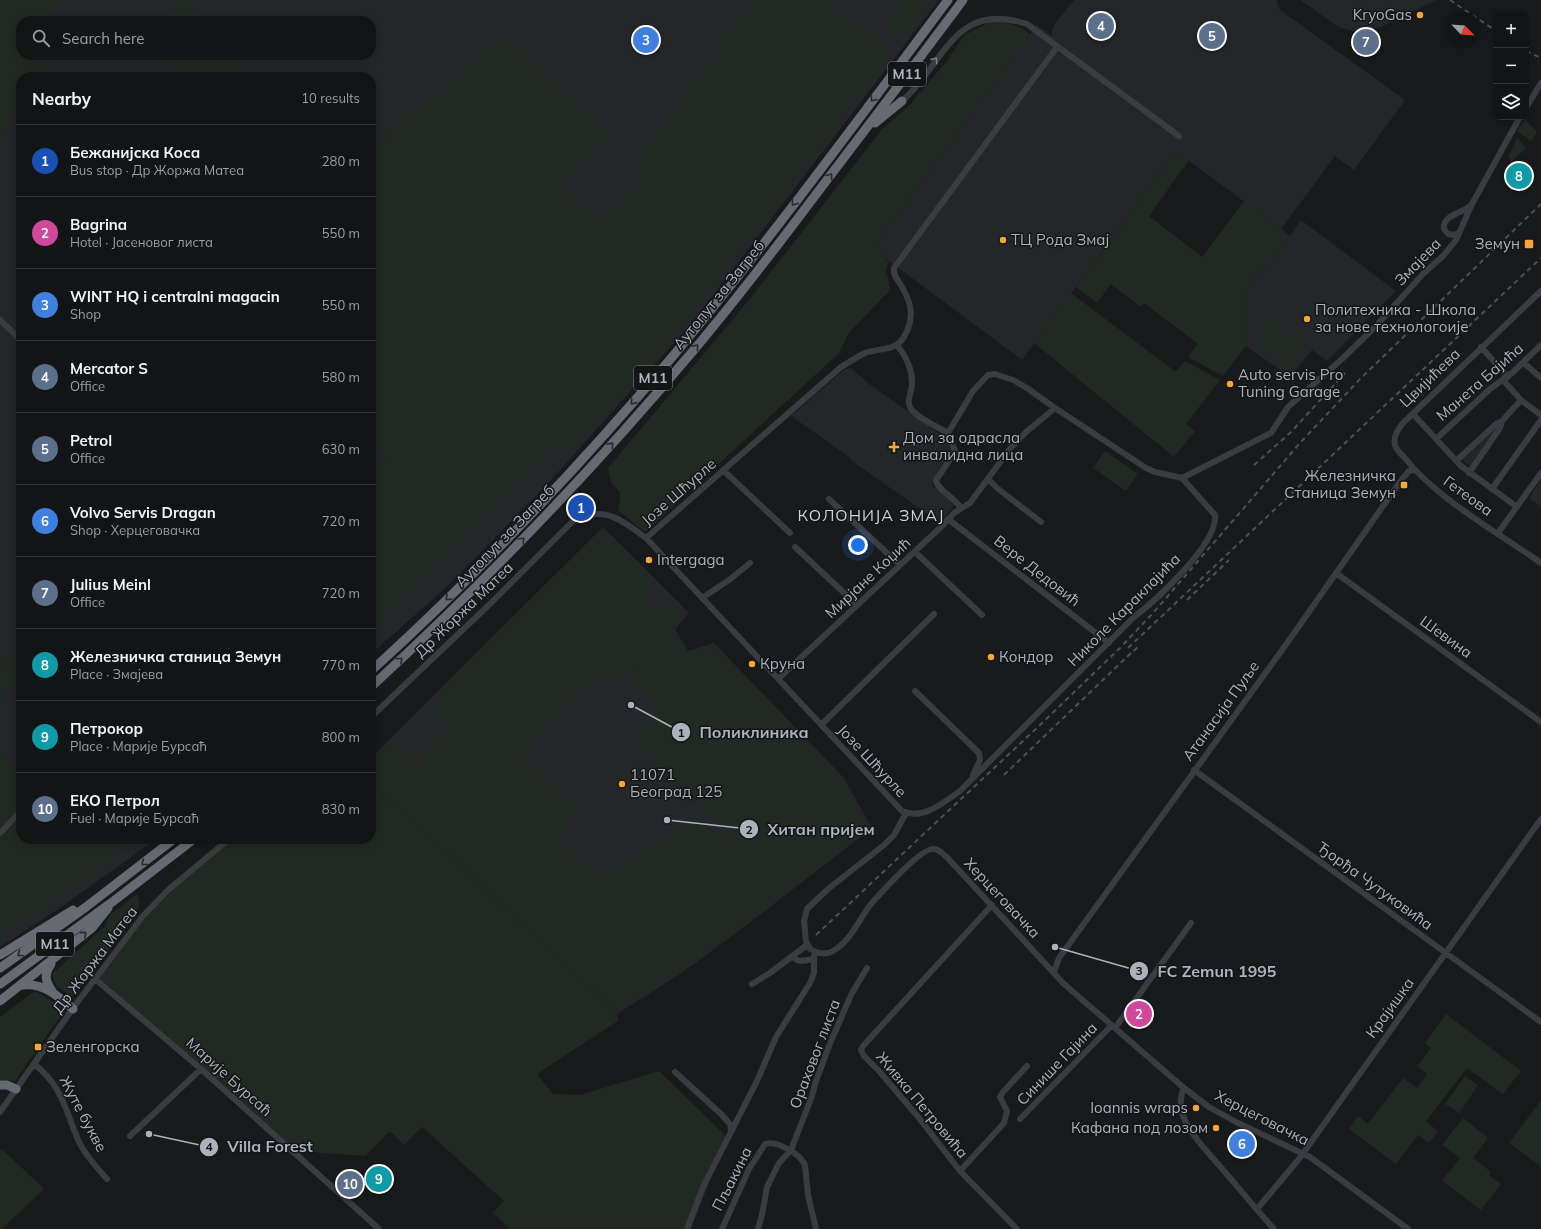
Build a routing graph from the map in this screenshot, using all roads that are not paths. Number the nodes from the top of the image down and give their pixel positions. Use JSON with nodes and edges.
{"nodes":[{"id":1,"x":948,"y":0,"type":"edge"},
{"id":2,"x":963,"y":0,"type":"edge"},
{"id":3,"x":1057,"y":47,"type":"junction"},
{"id":4,"x":1541,"y":83,"type":"edge"},
{"id":5,"x":902,"y":101,"type":"joint"},
{"id":6,"x":1529,"y":103,"type":"edge"},
{"id":7,"x":1518,"y":120,"type":"edge"},
{"id":8,"x":863,"y":133,"type":"junction"},
{"id":9,"x":1179,"y":136,"type":"dead end"},
{"id":10,"x":1472,"y":204,"type":"junction"},
{"id":11,"x":1457,"y":214,"type":"junction"},
{"id":12,"x":1464,"y":223,"type":"junction"},
{"id":13,"x":1459,"y":233,"type":"junction"},
{"id":14,"x":1451,"y":235,"type":"junction"},
{"id":15,"x":1450,"y":249,"type":"junction"},
{"id":16,"x":1541,"y":291,"type":"edge"},
{"id":17,"x":0,"y":320,"type":"edge"},
{"id":18,"x":16,"y":335,"type":"edge"},
{"id":19,"x":897,"y":345,"type":"junction"},
{"id":20,"x":1541,"y":345,"type":"edge"},
{"id":21,"x":1481,"y":347,"type":"junction"},
{"id":22,"x":1524,"y":362,"type":"junction"},
{"id":23,"x":1506,"y":378,"type":"junction"},
{"id":24,"x":1541,"y":378,"type":"edge"},
{"id":25,"x":1521,"y":400,"type":"junction"},
{"id":26,"x":1055,"y":408,"type":"junction"},
{"id":27,"x":1413,"y":414,"type":"junction"},
{"id":28,"x":1541,"y":415,"type":"edge"},
{"id":29,"x":1541,"y":420,"type":"edge"},
{"id":30,"x":1502,"y":421,"type":"junction"},
{"id":31,"x":948,"y":433,"type":"junction"},
{"id":32,"x":1395,"y":438,"type":"joint"},
{"id":33,"x":1436,"y":439,"type":"junction"},
{"id":34,"x":1456,"y":462,"type":"junction"},
{"id":35,"x":724,"y":470,"type":"junction"},
{"id":36,"x":1414,"y":470,"type":"junction"},
{"id":37,"x":1469,"y":473,"type":"junction"},
{"id":38,"x":1541,"y":473,"type":"edge"},
{"id":39,"x":1182,"y":478,"type":"junction"},
{"id":40,"x":988,"y":479,"type":"junction"},
{"id":41,"x":1492,"y":489,"type":"junction"},
{"id":42,"x":830,"y":499,"type":"dead end"},
{"id":43,"x":1517,"y":507,"type":"junction"},
{"id":44,"x":961,"y":508,"type":"junction"},
{"id":45,"x":948,"y":519,"type":"junction"},
{"id":46,"x":1041,"y":522,"type":"dead end"},
{"id":47,"x":790,"y":533,"type":"dead end"},
{"id":48,"x":1498,"y":533,"type":"junction"},
{"id":49,"x":646,"y":538,"type":"junction"},
{"id":50,"x":795,"y":547,"type":"dead end"},
{"id":51,"x":915,"y":552,"type":"junction"},
{"id":52,"x":750,"y":563,"type":"dead end"},
{"id":53,"x":1541,"y":563,"type":"edge"},
{"id":54,"x":900,"y":565,"type":"junction"},
{"id":55,"x":1336,"y":573,"type":"junction"},
{"id":56,"x":702,"y":598,"type":"junction"},
{"id":57,"x":857,"y":605,"type":"junction"},
{"id":58,"x":934,"y":614,"type":"dead end"},
{"id":59,"x":982,"y":616,"type":"dead end"},
{"id":60,"x":1109,"y":643,"type":"junction"},
{"id":61,"x":376,"y":666,"type":"edge"},
{"id":62,"x":778,"y":679,"type":"junction"},
{"id":63,"x":376,"y":682,"type":"edge"},
{"id":64,"x":915,"y":691,"type":"dead end"},
{"id":65,"x":376,"y":712,"type":"edge"},
{"id":66,"x":1541,"y":722,"type":"edge"},
{"id":67,"x":821,"y":725,"type":"junction"},
{"id":68,"x":1194,"y":770,"type":"junction"},
{"id":69,"x":970,"y":780,"type":"junction"},
{"id":70,"x":906,"y":813,"type":"junction"},
{"id":71,"x":16,"y":816,"type":"edge"},
{"id":72,"x":1541,"y":819,"type":"edge"},
{"id":73,"x":0,"y":833,"type":"edge"},
{"id":74,"x":168,"y":844,"type":"edge"},
{"id":75,"x":188,"y":844,"type":"edge"},
{"id":76,"x":223,"y":844,"type":"edge"},
{"id":77,"x":111,"y":903,"type":"junction"},
{"id":78,"x":992,"y":905,"type":"junction"},
{"id":79,"x":86,"y":907,"type":"junction"},
{"id":80,"x":1191,"y":923,"type":"dead end"},
{"id":81,"x":807,"y":944,"type":"junction"},
{"id":82,"x":1446,"y":953,"type":"junction"},
{"id":83,"x":0,"y":955,"type":"edge"},
{"id":84,"x":815,"y":955,"type":"junction"},
{"id":85,"x":792,"y":956,"type":"junction"},
{"id":86,"x":54,"y":959,"type":"junction"},
{"id":87,"x":0,"y":968,"type":"edge"},
{"id":88,"x":867,"y":968,"type":"dead end"},
{"id":89,"x":1054,"y":972,"type":"junction"},
{"id":90,"x":95,"y":979,"type":"junction"},
{"id":91,"x":0,"y":984,"type":"edge"},
{"id":92,"x":752,"y":984,"type":"dead end"},
{"id":93,"x":23,"y":985,"type":"junction"},
{"id":94,"x":52,"y":992,"type":"junction"},
{"id":95,"x":0,"y":1001,"type":"edge"},
{"id":96,"x":73,"y":1009,"type":"junction"},
{"id":97,"x":1541,"y":1022,"type":"edge"},
{"id":98,"x":1113,"y":1027,"type":"junction"},
{"id":99,"x":34,"y":1064,"type":"junction"},
{"id":100,"x":1027,"y":1066,"type":"dead end"},
{"id":101,"x":201,"y":1069,"type":"junction"},
{"id":102,"x":674,"y":1072,"type":"dead end"},
{"id":103,"x":0,"y":1085,"type":"edge"},
{"id":104,"x":1184,"y":1088,"type":"junction"},
{"id":105,"x":16,"y":1090,"type":"junction"},
{"id":106,"x":0,"y":1112,"type":"edge"},
{"id":107,"x":1020,"y":1120,"type":"dead end"},
{"id":108,"x":731,"y":1130,"type":"junction"},
{"id":109,"x":130,"y":1136,"type":"dead end"},
{"id":110,"x":791,"y":1150,"type":"junction"},
{"id":111,"x":1303,"y":1154,"type":"junction"},
{"id":112,"x":960,"y":1171,"type":"junction"},
{"id":113,"x":107,"y":1179,"type":"dead end"},
{"id":114,"x":1257,"y":1209,"type":"junction"},
{"id":115,"x":379,"y":1229,"type":"edge"},
{"id":116,"x":688,"y":1229,"type":"edge"},
{"id":117,"x":722,"y":1229,"type":"edge"},
{"id":118,"x":758,"y":1229,"type":"edge"},
{"id":119,"x":816,"y":1229,"type":"edge"},
{"id":120,"x":1017,"y":1229,"type":"edge"},
{"id":121,"x":1274,"y":1229,"type":"edge"},
{"id":122,"x":1408,"y":1229,"type":"edge"}],
"edges":[{"from":1,"to":61,"type":"highway","name":"Аутопут за Загреб","number":"M11","one_way":true},
{"from":2,"to":8,"type":"highway","name":"Аутопут за Загреб","number":"M11"},
{"from":5,"to":3,"type":"street","one_way":true},
{"from":3,"to":9,"type":"street"},
{"from":3,"to":19,"type":"street"},
{"from":4,"to":6,"type":"street"},
{"from":5,"to":8,"type":"highway"},
{"from":7,"to":10,"type":"street","name":"Змајева"},
{"from":63,"to":8,"type":"highway","name":"Аутопут за Загреб","number":"M11","one_way":true},
{"from":10,"to":11,"type":"street"},
{"from":10,"to":12,"type":"street","name":"Змајева"},
{"from":11,"to":12,"type":"street"},
{"from":11,"to":14,"type":"street"},
{"from":12,"to":13,"type":"street","name":"Змајева"},
{"from":13,"to":14,"type":"street"},
{"from":13,"to":15,"type":"street","name":"Змајева"},
{"from":14,"to":15,"type":"street"},
{"from":15,"to":39,"type":"street","name":"Змајева"},
{"from":16,"to":21,"type":"street","name":"Цвијићева"},
{"from":17,"to":18,"type":"street"},
{"from":19,"to":31,"type":"street"},
{"from":19,"to":35,"type":"street","name":"Јозе Шћурле"},
{"from":20,"to":22,"type":"street","name":"Манета Бајића"},
{"from":21,"to":23,"type":"street"},
{"from":21,"to":27,"type":"street","name":"Цвијићева"},
{"from":22,"to":23,"type":"street","name":"Манета Бајића"},
{"from":22,"to":24,"type":"street"},
{"from":23,"to":25,"type":"street"},
{"from":23,"to":33,"type":"street","name":"Манета Бајића"},
{"from":25,"to":28,"type":"street"},
{"from":25,"to":30,"type":"street"},
{"from":26,"to":31,"type":"street"},
{"from":26,"to":39,"type":"street"},
{"from":26,"to":40,"type":"street","name":"Мирјане Коџић"},
{"from":27,"to":32,"type":"street","name":"Цвијићева"},
{"from":27,"to":33,"type":"street"},
{"from":29,"to":41,"type":"street"},
{"from":30,"to":34,"type":"street"},
{"from":30,"to":37,"type":"street"},
{"from":31,"to":44,"type":"street"},
{"from":32,"to":36,"type":"street","name":"Гетеова"},
{"from":33,"to":34,"type":"street"},
{"from":34,"to":37,"type":"street"},
{"from":35,"to":47,"type":"street"},
{"from":35,"to":49,"type":"street","name":"Јозе Шћурле"},
{"from":36,"to":48,"type":"street","name":"Гетеова"},
{"from":36,"to":55,"type":"street","name":"Атанасија Пуље"},
{"from":37,"to":41,"type":"street"},
{"from":38,"to":43,"type":"street"},
{"from":39,"to":60,"type":"street","name":"Николе Караклајића"},
{"from":40,"to":44,"type":"street","name":"Мирјане Коџић"},
{"from":40,"to":46,"type":"street"},
{"from":41,"to":43,"type":"street"},
{"from":42,"to":54,"type":"street"},
{"from":43,"to":48,"type":"street"},
{"from":44,"to":45,"type":"street","name":"Мирјане Коџић"},
{"from":45,"to":51,"type":"street","name":"Мирјане Коџић"},
{"from":45,"to":60,"type":"street","name":"Вере Дедовић"},
{"from":48,"to":53,"type":"street","name":"Гетеова"},
{"from":49,"to":56,"type":"street","name":"Јозе Шћурле"},
{"from":49,"to":65,"type":"street","name":"Др Жоржа Матеа"},
{"from":50,"to":57,"type":"street"},
{"from":51,"to":54,"type":"street","name":"Мирјане Коџић"},
{"from":51,"to":59,"type":"street"},
{"from":52,"to":56,"type":"street"},
{"from":54,"to":57,"type":"street","name":"Мирјане Коџић"},
{"from":55,"to":66,"type":"street","name":"Шевина"},
{"from":55,"to":68,"type":"street","name":"Атанасија Пуље"},
{"from":56,"to":62,"type":"street","name":"Јозе Шћурле"},
{"from":57,"to":62,"type":"street","name":"Мирјане Коџић"},
{"from":58,"to":67,"type":"street"},
{"from":60,"to":69,"type":"street","name":"Николе Караклајића"},
{"from":62,"to":67,"type":"street","name":"Јозе Шћурле"},
{"from":64,"to":69,"type":"street"},
{"from":67,"to":70,"type":"street","name":"Јозе Шћурле"},
{"from":68,"to":82,"type":"street","name":"Ђорђа Чутуковића"},
{"from":68,"to":89,"type":"street","name":"Атанасија Пуље"},
{"from":69,"to":70,"type":"street","name":"Николе Караклајића"},
{"from":70,"to":81,"type":"street"},
{"from":71,"to":73,"type":"street"},
{"from":72,"to":82,"type":"street","name":"Крајишка"},
{"from":74,"to":79,"type":"highway","number":"M11","one_way":true},
{"from":75,"to":77,"type":"highway","number":"M11"},
{"from":76,"to":90,"type":"street","name":"Др Жоржа Матеа"},
{"from":86,"to":77,"type":"highway","one_way":true},
{"from":77,"to":91,"type":"highway","number":"M11"},
{"from":78,"to":84,"type":"street","name":"Херцеговачка"},
{"from":78,"to":89,"type":"street","name":"Херцеговачка"},
{"from":78,"to":112,"type":"street","name":"Живка Петровића"},
{"from":79,"to":83,"type":"highway"},
{"from":79,"to":87,"type":"highway","number":"M11","one_way":true},
{"from":80,"to":98,"type":"street","name":"Синише Гајина"},
{"from":81,"to":84,"type":"street"},
{"from":81,"to":85,"type":"street"},
{"from":82,"to":97,"type":"street","name":"Ђорђа Чутуковића"},
{"from":82,"to":111,"type":"street","name":"Крајишка"},
{"from":84,"to":85,"type":"street"},
{"from":84,"to":108,"type":"street"},
{"from":85,"to":92,"type":"street"},
{"from":86,"to":93,"type":"highway"},
{"from":86,"to":94,"type":"highway"},
{"from":88,"to":110,"type":"street","name":"Ораховог листа"},
{"from":89,"to":98,"type":"street","name":"Херцеговачка"},
{"from":90,"to":96,"type":"street","name":"Др Жоржа Матеа"},
{"from":90,"to":101,"type":"street","name":"Марије Бурсаћ"},
{"from":93,"to":94,"type":"highway"},
{"from":93,"to":95,"type":"highway"},
{"from":94,"to":96,"type":"highway"},
{"from":96,"to":99,"type":"street","name":"Др Жоржа Матеа"},
{"from":98,"to":104,"type":"street","name":"Херцеговачка"},
{"from":98,"to":107,"type":"street","name":"Синише Гајина"},
{"from":99,"to":105,"type":"street","name":"Др Жоржа Матеа"},
{"from":99,"to":113,"type":"street","name":"Жуте букве"},
{"from":100,"to":112,"type":"street"},
{"from":101,"to":109,"type":"street"},
{"from":101,"to":115,"type":"street","name":"Марије Бурсаћ"},
{"from":102,"to":108,"type":"street"},
{"from":103,"to":105,"type":"highway"},
{"from":104,"to":111,"type":"street","name":"Херцеговачка"},
{"from":104,"to":114,"type":"street"},
{"from":105,"to":106,"type":"street","name":"Др Жоржа Матеа"},
{"from":108,"to":116,"type":"street"},
{"from":110,"to":117,"type":"street","name":"Пљакина"},
{"from":110,"to":118,"type":"street","name":"Ораховог листа"},
{"from":110,"to":119,"type":"street"},
{"from":111,"to":114,"type":"street","name":"Крајишка"},
{"from":111,"to":122,"type":"street","name":"Херцеговачка"},
{"from":112,"to":120,"type":"street","name":"Живка Петровића"},
{"from":114,"to":121,"type":"street"}]}
